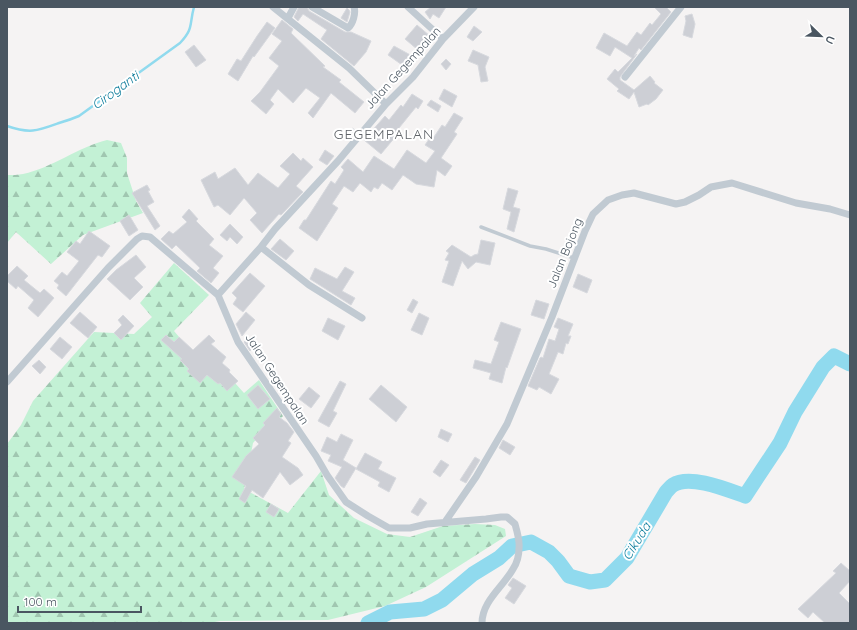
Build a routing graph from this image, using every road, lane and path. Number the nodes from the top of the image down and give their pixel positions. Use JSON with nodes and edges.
{"nodes":[{"id":1,"x":273,"y":7,"type":"edge"},
{"id":2,"x":294,"y":7,"type":"edge"},
{"id":3,"x":312,"y":7,"type":"edge"},
{"id":4,"x":354,"y":7,"type":"edge"},
{"id":5,"x":408,"y":7,"type":"edge"},
{"id":6,"x":474,"y":7,"type":"edge"},
{"id":7,"x":681,"y":7,"type":"edge"},
{"id":8,"x":288,"y":18,"type":"junction"},
{"id":9,"x":443,"y":40,"type":"junction"},
{"id":10,"x":625,"y":78,"type":"dead end"},
{"id":11,"x":386,"y":104,"type":"junction"},
{"id":12,"x":850,"y":215,"type":"edge"},
{"id":13,"x":481,"y":227,"type":"dead end"},
{"id":14,"x":262,"y":247,"type":"junction"},
{"id":15,"x":574,"y":258,"type":"junction"},
{"id":16,"x":218,"y":295,"type":"junction"},
{"id":17,"x":362,"y":318,"type":"dead end"},
{"id":18,"x":7,"y":382,"type":"edge"},
{"id":19,"x":445,"y":522,"type":"junction"},
{"id":20,"x":482,"y":623,"type":"edge"}],
"edges":[{"from":1,"to":8,"type":"street"},
{"from":2,"to":8,"type":"street"},
{"from":3,"to":4,"type":"street"},
{"from":5,"to":9,"type":"street"},
{"from":6,"to":9,"type":"street","name":"Jalan Gegempalan"},
{"from":7,"to":10,"type":"street"},
{"from":8,"to":11,"type":"street"},
{"from":9,"to":11,"type":"street","name":"Jalan Gegempalan"},
{"from":11,"to":14,"type":"street","name":"Jalan Gegempalan"},
{"from":12,"to":15,"type":"street","name":"Jalan Bojong"},
{"from":13,"to":15,"type":"lane"},
{"from":14,"to":16,"type":"street","name":"Jalan Gegempalan"},
{"from":14,"to":17,"type":"street"},
{"from":15,"to":19,"type":"street","name":"Jalan Bojong"},
{"from":16,"to":18,"type":"street"},
{"from":16,"to":19,"type":"street","name":"Jalan Gegempalan"},
{"from":19,"to":20,"type":"street","name":"Jalan Gegempalan"}]}
